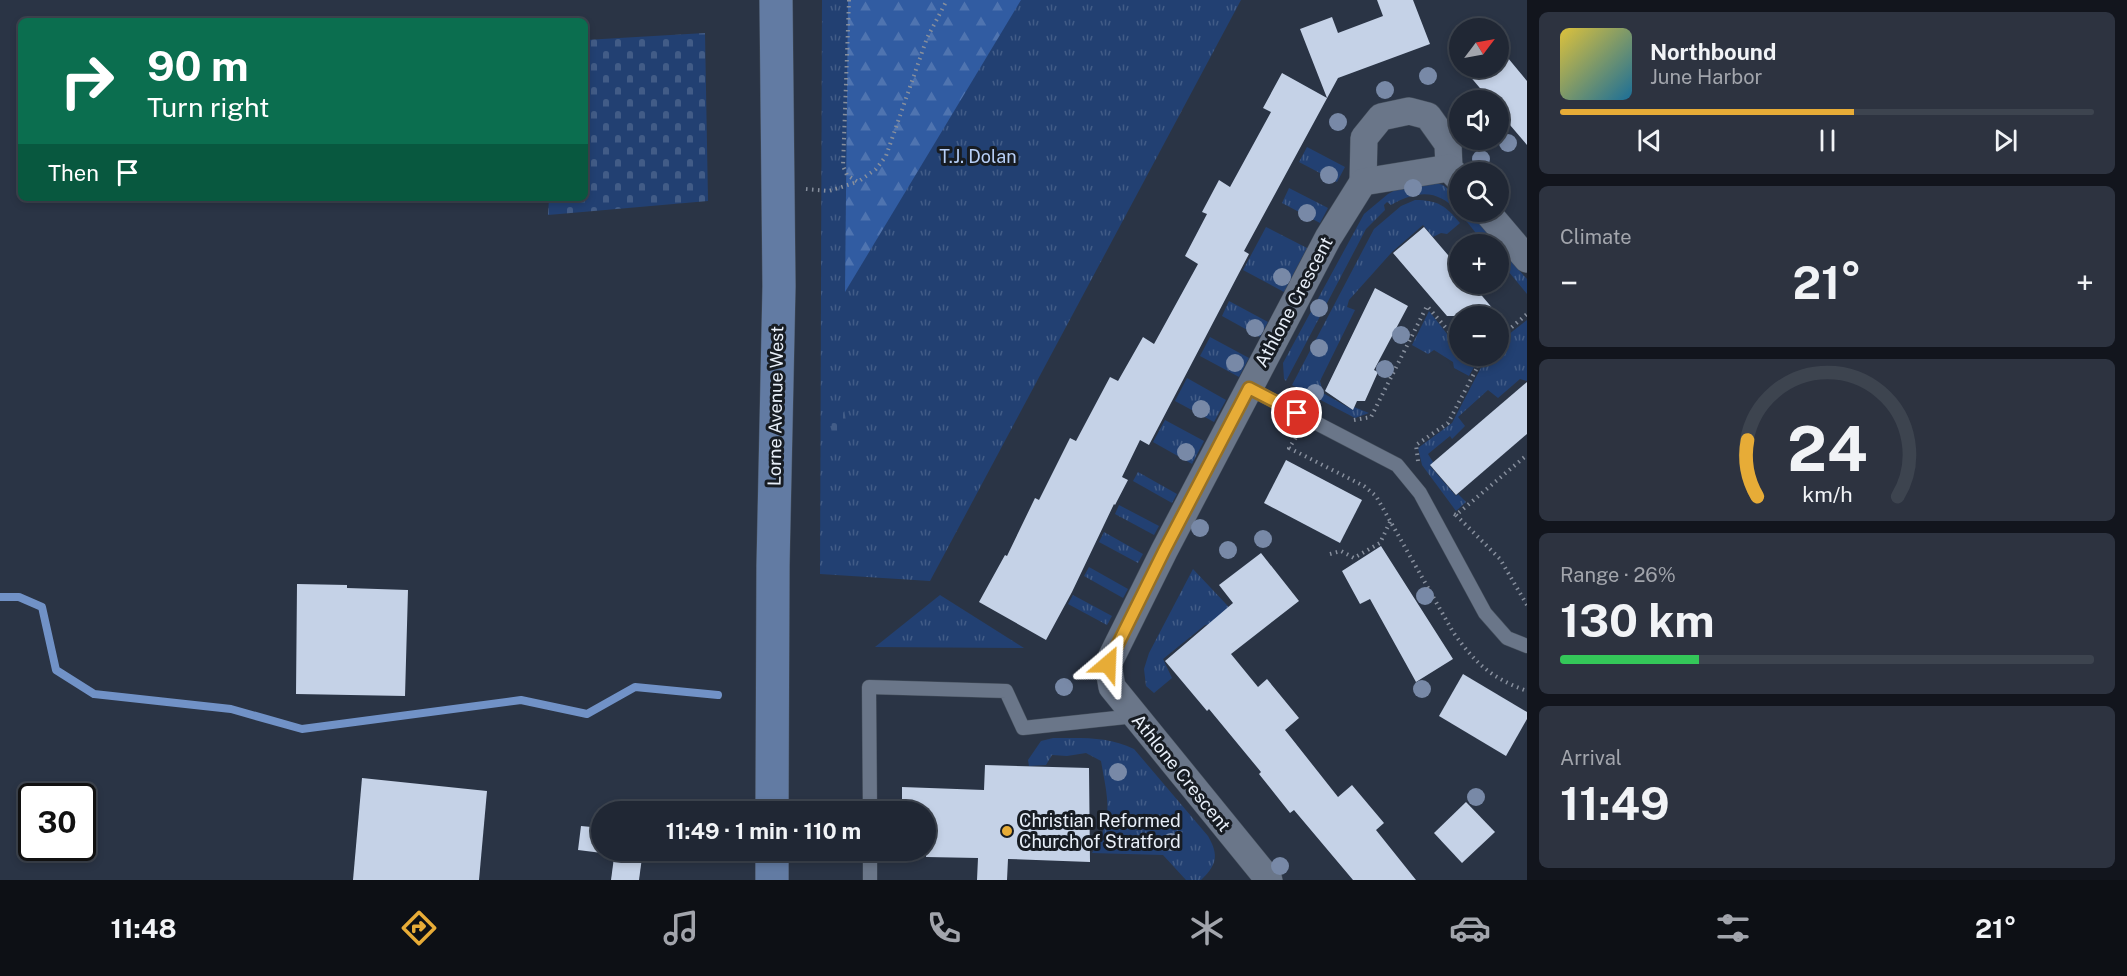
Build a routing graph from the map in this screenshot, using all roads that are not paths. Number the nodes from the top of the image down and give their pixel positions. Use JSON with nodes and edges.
{"nodes":[{"id":1,"x":776,"y":0,"type":"edge"},
{"id":2,"x":1452,"y":162,"type":"edge"},
{"id":3,"x":1449,"y":174,"type":"edge"},
{"id":4,"x":1363,"y":182,"type":"junction"},
{"id":5,"x":1496,"y":222,"type":"edge"},
{"id":6,"x":1527,"y":259,"type":"edge"},
{"id":7,"x":1249,"y":388,"type":"junction"},
{"id":8,"x":1527,"y":646,"type":"edge"},
{"id":9,"x":1135,"y":716,"type":"junction"},
{"id":10,"x":772,"y":801,"type":"edge"},
{"id":11,"x":870,"y":801,"type":"edge"},
{"id":12,"x":772,"y":861,"type":"edge"},
{"id":13,"x":870,"y":861,"type":"edge"},
{"id":14,"x":772,"y":880,"type":"edge"},
{"id":15,"x":870,"y":880,"type":"edge"},
{"id":16,"x":1264,"y":880,"type":"edge"}],
"edges":[{"from":1,"to":10,"type":"main road","name":"Lorne Avenue West"},
{"from":2,"to":4,"type":"street"},
{"from":3,"to":4,"type":"street"},
{"from":4,"to":7,"type":"street","name":"Athlone Crescent"},
{"from":5,"to":6,"type":"street"},
{"from":7,"to":8,"type":"lane"},
{"from":7,"to":9,"type":"street","name":"Athlone Crescent"},
{"from":9,"to":11,"type":"lane"},
{"from":9,"to":16,"type":"street","name":"Athlone Crescent"},
{"from":12,"to":14,"type":"main road"},
{"from":13,"to":15,"type":"lane"}]}
